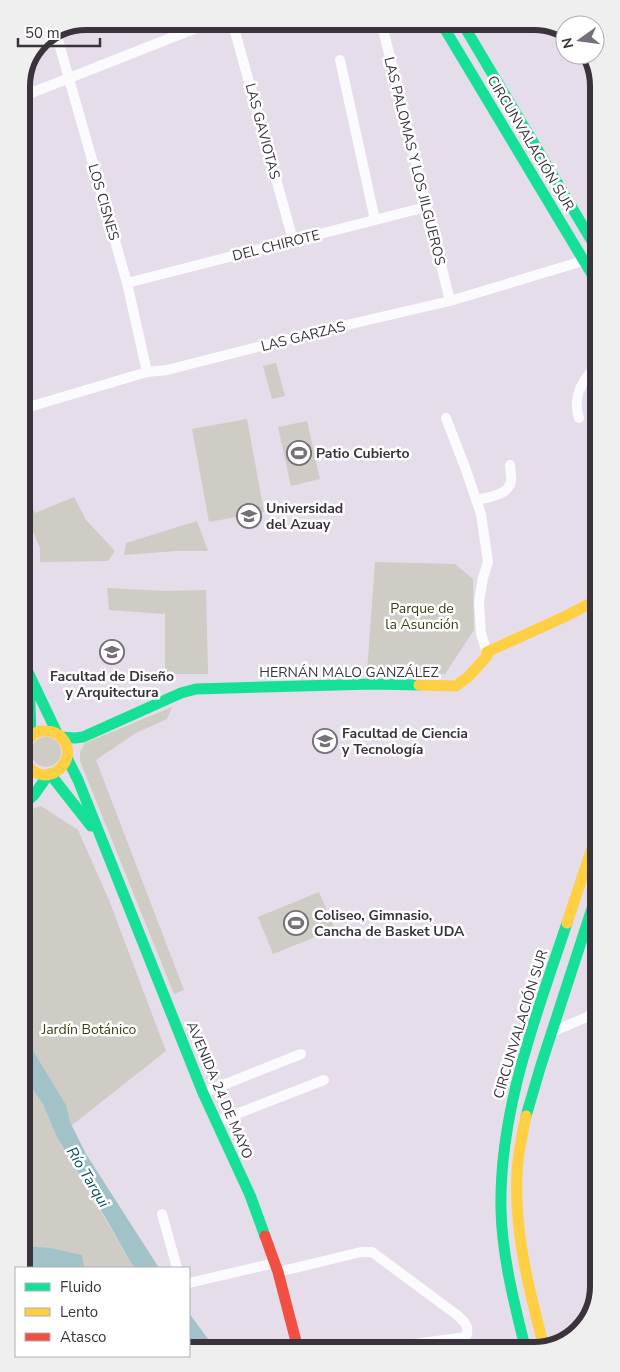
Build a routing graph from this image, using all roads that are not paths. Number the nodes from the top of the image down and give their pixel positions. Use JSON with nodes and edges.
{"nodes":[{"id":1,"x":191,"y":30,"type":"edge"},
{"id":2,"x":235,"y":30,"type":"edge"},
{"id":3,"x":383,"y":30,"type":"edge"},
{"id":4,"x":445,"y":30,"type":"edge"},
{"id":5,"x":466,"y":30,"type":"edge"},
{"id":6,"x":57,"y":38,"type":"edge"},
{"id":7,"x":340,"y":60,"type":"dead end"},
{"id":8,"x":69,"y":77,"type":"junction"},
{"id":9,"x":30,"y":92,"type":"edge"},
{"id":10,"x":426,"y":207,"type":"junction"},
{"id":11,"x":375,"y":220,"type":"junction"},
{"id":12,"x":590,"y":236,"type":"edge"},
{"id":13,"x":293,"y":240,"type":"junction"},
{"id":14,"x":583,"y":261,"type":"junction"},
{"id":15,"x":590,"y":272,"type":"edge"},
{"id":16,"x":127,"y":283,"type":"junction"},
{"id":17,"x":450,"y":301,"type":"junction"},
{"id":18,"x":147,"y":372,"type":"junction"},
{"id":19,"x":590,"y":372,"type":"edge"},
{"id":20,"x":30,"y":407,"type":"edge"},
{"id":21,"x":446,"y":418,"type":"dead end"},
{"id":22,"x":579,"y":418,"type":"dead end"},
{"id":23,"x":510,"y":465,"type":"dead end"},
{"id":24,"x":476,"y":500,"type":"junction"},
{"id":25,"x":590,"y":604,"type":"edge"},
{"id":26,"x":487,"y":652,"type":"junction"},
{"id":27,"x":30,"y":676,"type":"edge"},
{"id":28,"x":59,"y":735,"type":"junction"},
{"id":29,"x":30,"y":736,"type":"edge"},
{"id":30,"x":83,"y":737,"type":"junction"},
{"id":31,"x":67,"y":756,"type":"junction"},
{"id":32,"x":30,"y":768,"type":"edge"},
{"id":33,"x":49,"y":775,"type":"junction"},
{"id":34,"x":30,"y":798,"type":"edge"},
{"id":35,"x":104,"y":846,"type":"junction"},
{"id":36,"x":590,"y":854,"type":"edge"},
{"id":37,"x":590,"y":914,"type":"edge"},
{"id":38,"x":590,"y":1015,"type":"edge"},
{"id":39,"x":551,"y":1032,"type":"junction"},
{"id":40,"x":301,"y":1054,"type":"dead end"},
{"id":41,"x":324,"y":1080,"type":"dead end"},
{"id":42,"x":203,"y":1093,"type":"junction"},
{"id":43,"x":216,"y":1122,"type":"junction"},
{"id":44,"x":162,"y":1214,"type":"dead end"},
{"id":45,"x":177,"y":1267,"type":"edge"},
{"id":46,"x":277,"y":1268,"type":"junction"},
{"id":47,"x":190,"y":1283,"type":"edge"},
{"id":48,"x":296,"y":1342,"type":"edge"},
{"id":49,"x":429,"y":1342,"type":"edge"},
{"id":50,"x":524,"y":1342,"type":"edge"},
{"id":51,"x":543,"y":1342,"type":"edge"}],
"edges":[{"from":1,"to":8,"type":"street"},
{"from":2,"to":13,"type":"street","name":"LAS GAVIOTAS"},
{"from":3,"to":10,"type":"street","name":"LAS PALOMAS Y LOS JILGUEROS"},
{"from":4,"to":14,"type":"main road","name":"CIRCUNVALACIÓN SUR"},
{"from":5,"to":12,"type":"main road","name":"CIRCUNVALACIÓN SUR"},
{"from":6,"to":8,"type":"street","name":"LOS CISNES"},
{"from":7,"to":11,"type":"street"},
{"from":8,"to":9,"type":"street"},
{"from":8,"to":16,"type":"street","name":"LOS CISNES"},
{"from":10,"to":11,"type":"street","name":"DEL CHIROTE"},
{"from":10,"to":17,"type":"street","name":"LAS PALOMAS Y LOS JILGUEROS"},
{"from":11,"to":13,"type":"street","name":"DEL CHIROTE"},
{"from":13,"to":16,"type":"street","name":"DEL CHIROTE"},
{"from":14,"to":15,"type":"main road","name":"CIRCUNVALACIÓN SUR"},
{"from":14,"to":17,"type":"street","name":"LAS GARZAS"},
{"from":16,"to":18,"type":"street","name":"LOS CISNES"},
{"from":17,"to":18,"type":"street","name":"LAS GARZAS"},
{"from":18,"to":20,"type":"street","name":"LAS GARZAS"},
{"from":19,"to":22,"type":"street"},
{"from":21,"to":24,"type":"street"},
{"from":23,"to":24,"type":"street"},
{"from":24,"to":26,"type":"street"},
{"from":25,"to":26,"type":"main road","name":"HERNÁN MALO GANZÁLEZ"},
{"from":26,"to":30,"type":"main road","name":"HERNÁN MALO GANZÁLEZ"},
{"from":27,"to":28,"type":"main road"},
{"from":28,"to":29,"type":"main road","name":"HERNÁN MALO GANZÁLEZ"},
{"from":28,"to":30,"type":"main road","name":"HERNÁN MALO GANZÁLEZ"},
{"from":28,"to":31,"type":"main road","name":"AVENIDA 24 DE MAYO"},
{"from":30,"to":31,"type":"main road","name":"HERNÁN MALO GANZÁLEZ"},
{"from":31,"to":33,"type":"main road","name":"HERNÁN MALO GANZÁLEZ"},
{"from":31,"to":35,"type":"main road","name":"AVENIDA 24 DE MAYO"},
{"from":32,"to":33,"type":"main road"},
{"from":33,"to":34,"type":"main road","name":"HERNÁN MALO GANZÁLEZ"},
{"from":33,"to":35,"type":"main road","name":"AVENIDA 24 DE MAYO"},
{"from":35,"to":42,"type":"main road","name":"AVENIDA 24 DE MAYO"},
{"from":36,"to":50,"type":"main road","name":"CIRCUNVALACIÓN SUR"},
{"from":37,"to":39,"type":"main road"},
{"from":38,"to":39,"type":"street"},
{"from":39,"to":51,"type":"main road"},
{"from":40,"to":42,"type":"street"},
{"from":41,"to":43,"type":"street"},
{"from":42,"to":43,"type":"main road","name":"AVENIDA 24 DE MAYO"},
{"from":43,"to":46,"type":"main road","name":"AVENIDA 24 DE MAYO"},
{"from":44,"to":45,"type":"street"},
{"from":46,"to":47,"type":"street"},
{"from":46,"to":48,"type":"main road","name":"AVENIDA 24 DE MAYO"},
{"from":46,"to":49,"type":"street"}]}
